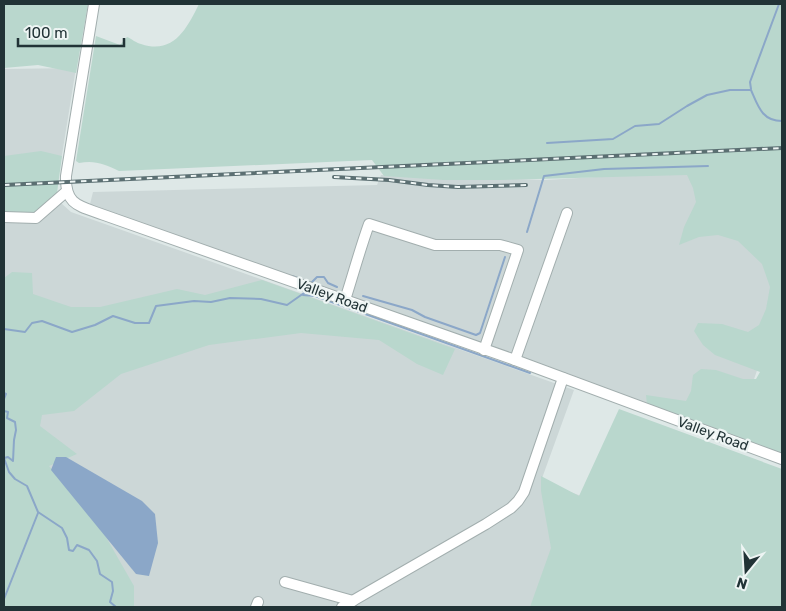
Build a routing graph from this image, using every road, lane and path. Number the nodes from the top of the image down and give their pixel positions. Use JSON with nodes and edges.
{"nodes":[{"id":1,"x":94,"y":4,"type":"edge"},
{"id":2,"x":66,"y":191,"type":"junction"},
{"id":3,"x":567,"y":213,"type":"dead end"},
{"id":4,"x":4,"y":218,"type":"edge"},
{"id":5,"x":345,"y":300,"type":"junction"},
{"id":6,"x":484,"y":350,"type":"junction"},
{"id":7,"x":515,"y":360,"type":"junction"},
{"id":8,"x":563,"y":378,"type":"junction"},
{"id":9,"x":782,"y":459,"type":"edge"},
{"id":10,"x":285,"y":582,"type":"dead end"},
{"id":11,"x":353,"y":601,"type":"junction"},
{"id":12,"x":342,"y":607,"type":"edge"}],
"edges":[{"from":1,"to":2,"type":"street"},
{"from":2,"to":4,"type":"street"},
{"from":2,"to":5,"type":"street","name":"Valley Road"},
{"from":3,"to":7,"type":"street"},
{"from":5,"to":6,"type":"street","name":"Valley Road"},
{"from":5,"to":6,"type":"street"},
{"from":6,"to":7,"type":"street","name":"Valley Road"},
{"from":7,"to":8,"type":"street","name":"Valley Road"},
{"from":8,"to":9,"type":"street","name":"Valley Road"},
{"from":8,"to":11,"type":"street"},
{"from":10,"to":11,"type":"street"},
{"from":11,"to":12,"type":"street"}]}
